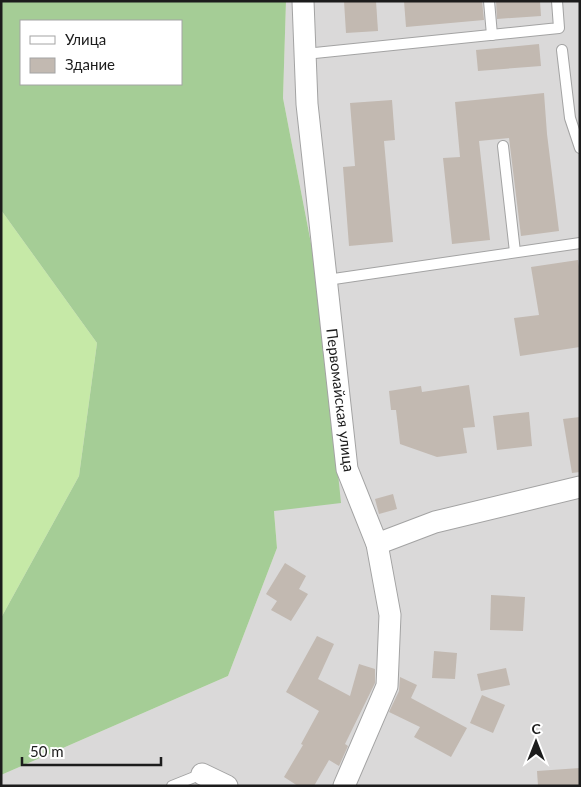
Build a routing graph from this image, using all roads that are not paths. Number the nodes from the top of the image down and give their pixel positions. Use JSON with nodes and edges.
{"nodes":[{"id":1,"x":303,"y":1,"type":"edge"},
{"id":2,"x":489,"y":1,"type":"edge"},
{"id":3,"x":557,"y":1,"type":"edge"},
{"id":4,"x":492,"y":35,"type":"junction"},
{"id":5,"x":562,"y":50,"type":"dead end"},
{"id":6,"x":305,"y":54,"type":"junction"},
{"id":7,"x":503,"y":146,"type":"dead end"},
{"id":8,"x":580,"y":148,"type":"edge"},
{"id":9,"x":580,"y":243,"type":"edge"},
{"id":10,"x":515,"y":252,"type":"junction"},
{"id":11,"x":327,"y":280,"type":"junction"},
{"id":12,"x":580,"y":487,"type":"edge"},
{"id":13,"x":377,"y":544,"type":"junction"},
{"id":14,"x":202,"y":774,"type":"joint"},
{"id":15,"x":172,"y":786,"type":"edge"},
{"id":16,"x":227,"y":786,"type":"edge"},
{"id":17,"x":344,"y":786,"type":"edge"}],
"edges":[{"from":1,"to":6,"type":"street","name":"Первомайская улица"},
{"from":2,"to":4,"type":"lane"},
{"from":3,"to":4,"type":"lane"},
{"from":4,"to":6,"type":"lane"},
{"from":5,"to":8,"type":"lane"},
{"from":6,"to":11,"type":"street","name":"Первомайская улица"},
{"from":7,"to":10,"type":"lane"},
{"from":9,"to":10,"type":"lane"},
{"from":10,"to":11,"type":"lane"},
{"from":11,"to":13,"type":"street","name":"Первомайская улица"},
{"from":12,"to":13,"type":"street"},
{"from":13,"to":17,"type":"street","name":"Первомайская улица"},
{"from":14,"to":15,"type":"lane"},
{"from":14,"to":16,"type":"street"}]}
